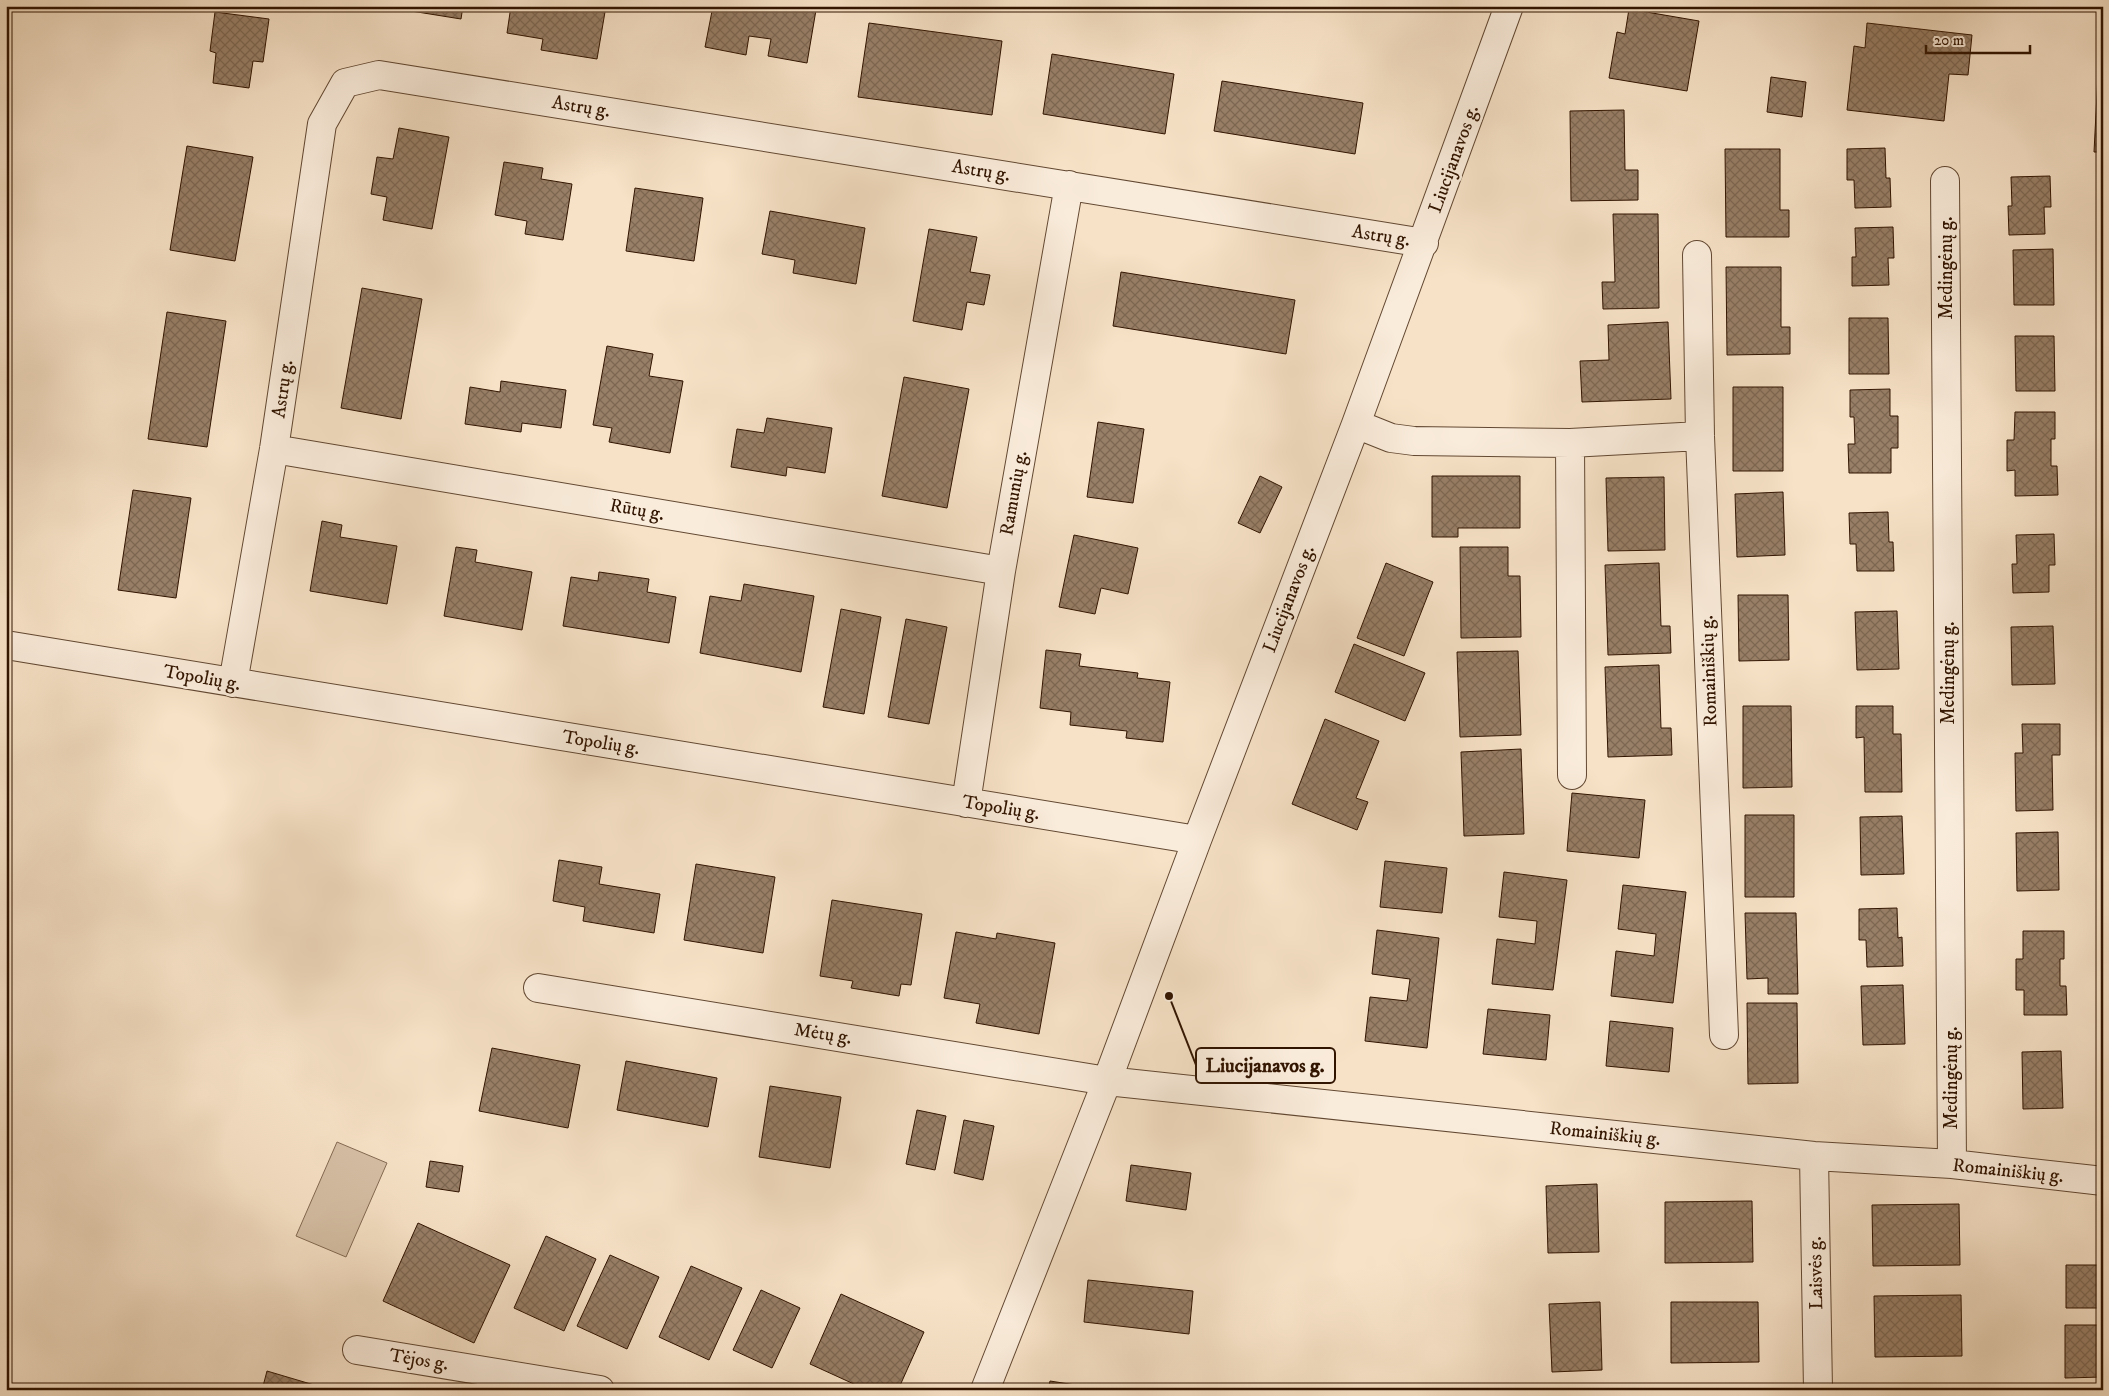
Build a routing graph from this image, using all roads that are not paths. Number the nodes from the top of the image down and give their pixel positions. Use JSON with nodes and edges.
{"nodes":[{"id":1,"x":1509,"y":6,"type":"edge"},
{"id":2,"x":1945,"y":181,"type":"dead end"},
{"id":3,"x":1069,"y":185,"type":"junction"},
{"id":4,"x":1424,"y":243,"type":"junction"},
{"id":5,"x":1698,"y":255,"type":"dead end"},
{"id":6,"x":1356,"y":424,"type":"junction"},
{"id":7,"x":1700,"y":436,"type":"junction"},
{"id":8,"x":1570,"y":443,"type":"junction"},
{"id":9,"x":274,"y":449,"type":"junction"},
{"id":10,"x":1001,"y":571,"type":"junction"},
{"id":11,"x":6,"y":645,"type":"edge"},
{"id":12,"x":233,"y":683,"type":"junction"},
{"id":13,"x":1572,"y":775,"type":"dead end"},
{"id":14,"x":966,"y":803,"type":"junction"},
{"id":15,"x":1197,"y":840,"type":"junction"},
{"id":16,"x":538,"y":988,"type":"dead end"},
{"id":17,"x":1724,"y":1035,"type":"dead end"},
{"id":18,"x":1107,"y":1081,"type":"junction"},
{"id":19,"x":1814,"y":1156,"type":"junction"},
{"id":20,"x":1952,"y":1164,"type":"junction"},
{"id":21,"x":2103,"y":1181,"type":"edge"},
{"id":22,"x":357,"y":1350,"type":"dead end"},
{"id":23,"x":600,"y":1390,"type":"edge"},
{"id":24,"x":985,"y":1390,"type":"edge"},
{"id":25,"x":1818,"y":1390,"type":"edge"}],
"edges":[{"from":1,"to":4,"type":"street","name":"Liucijanavos g."},
{"from":2,"to":20,"type":"street","name":"Medingėnų g."},
{"from":3,"to":4,"type":"street","name":"Astrų g."},
{"from":3,"to":9,"type":"street","name":"Astrų g."},
{"from":3,"to":10,"type":"street","name":"Ramunių g."},
{"from":4,"to":6,"type":"street","name":"Liucijanavos g."},
{"from":5,"to":7,"type":"street","name":"Romainiškių g."},
{"from":6,"to":8,"type":"street"},
{"from":6,"to":15,"type":"street","name":"Liucijanavos g."},
{"from":7,"to":8,"type":"street"},
{"from":7,"to":17,"type":"street","name":"Romainiškių g."},
{"from":8,"to":13,"type":"street"},
{"from":9,"to":10,"type":"street","name":"Rūtų g."},
{"from":9,"to":12,"type":"street","name":"Astrų g."},
{"from":10,"to":14,"type":"street","name":"Ramunių g."},
{"from":11,"to":12,"type":"street","name":"Topolių g."},
{"from":12,"to":14,"type":"street","name":"Topolių g."},
{"from":14,"to":15,"type":"street","name":"Topolių g."},
{"from":15,"to":18,"type":"street","name":"Liucijanavos g."},
{"from":16,"to":18,"type":"street","name":"Mėtų g."},
{"from":18,"to":19,"type":"street","name":"Romainiškių g."},
{"from":18,"to":24,"type":"street","name":"Liucijanavos g."},
{"from":19,"to":20,"type":"street","name":"Romainiškių g."},
{"from":19,"to":25,"type":"street","name":"Laisvės g."},
{"from":20,"to":21,"type":"street","name":"Romainiškių g."},
{"from":22,"to":23,"type":"street","name":"Tėjos g."}]}
